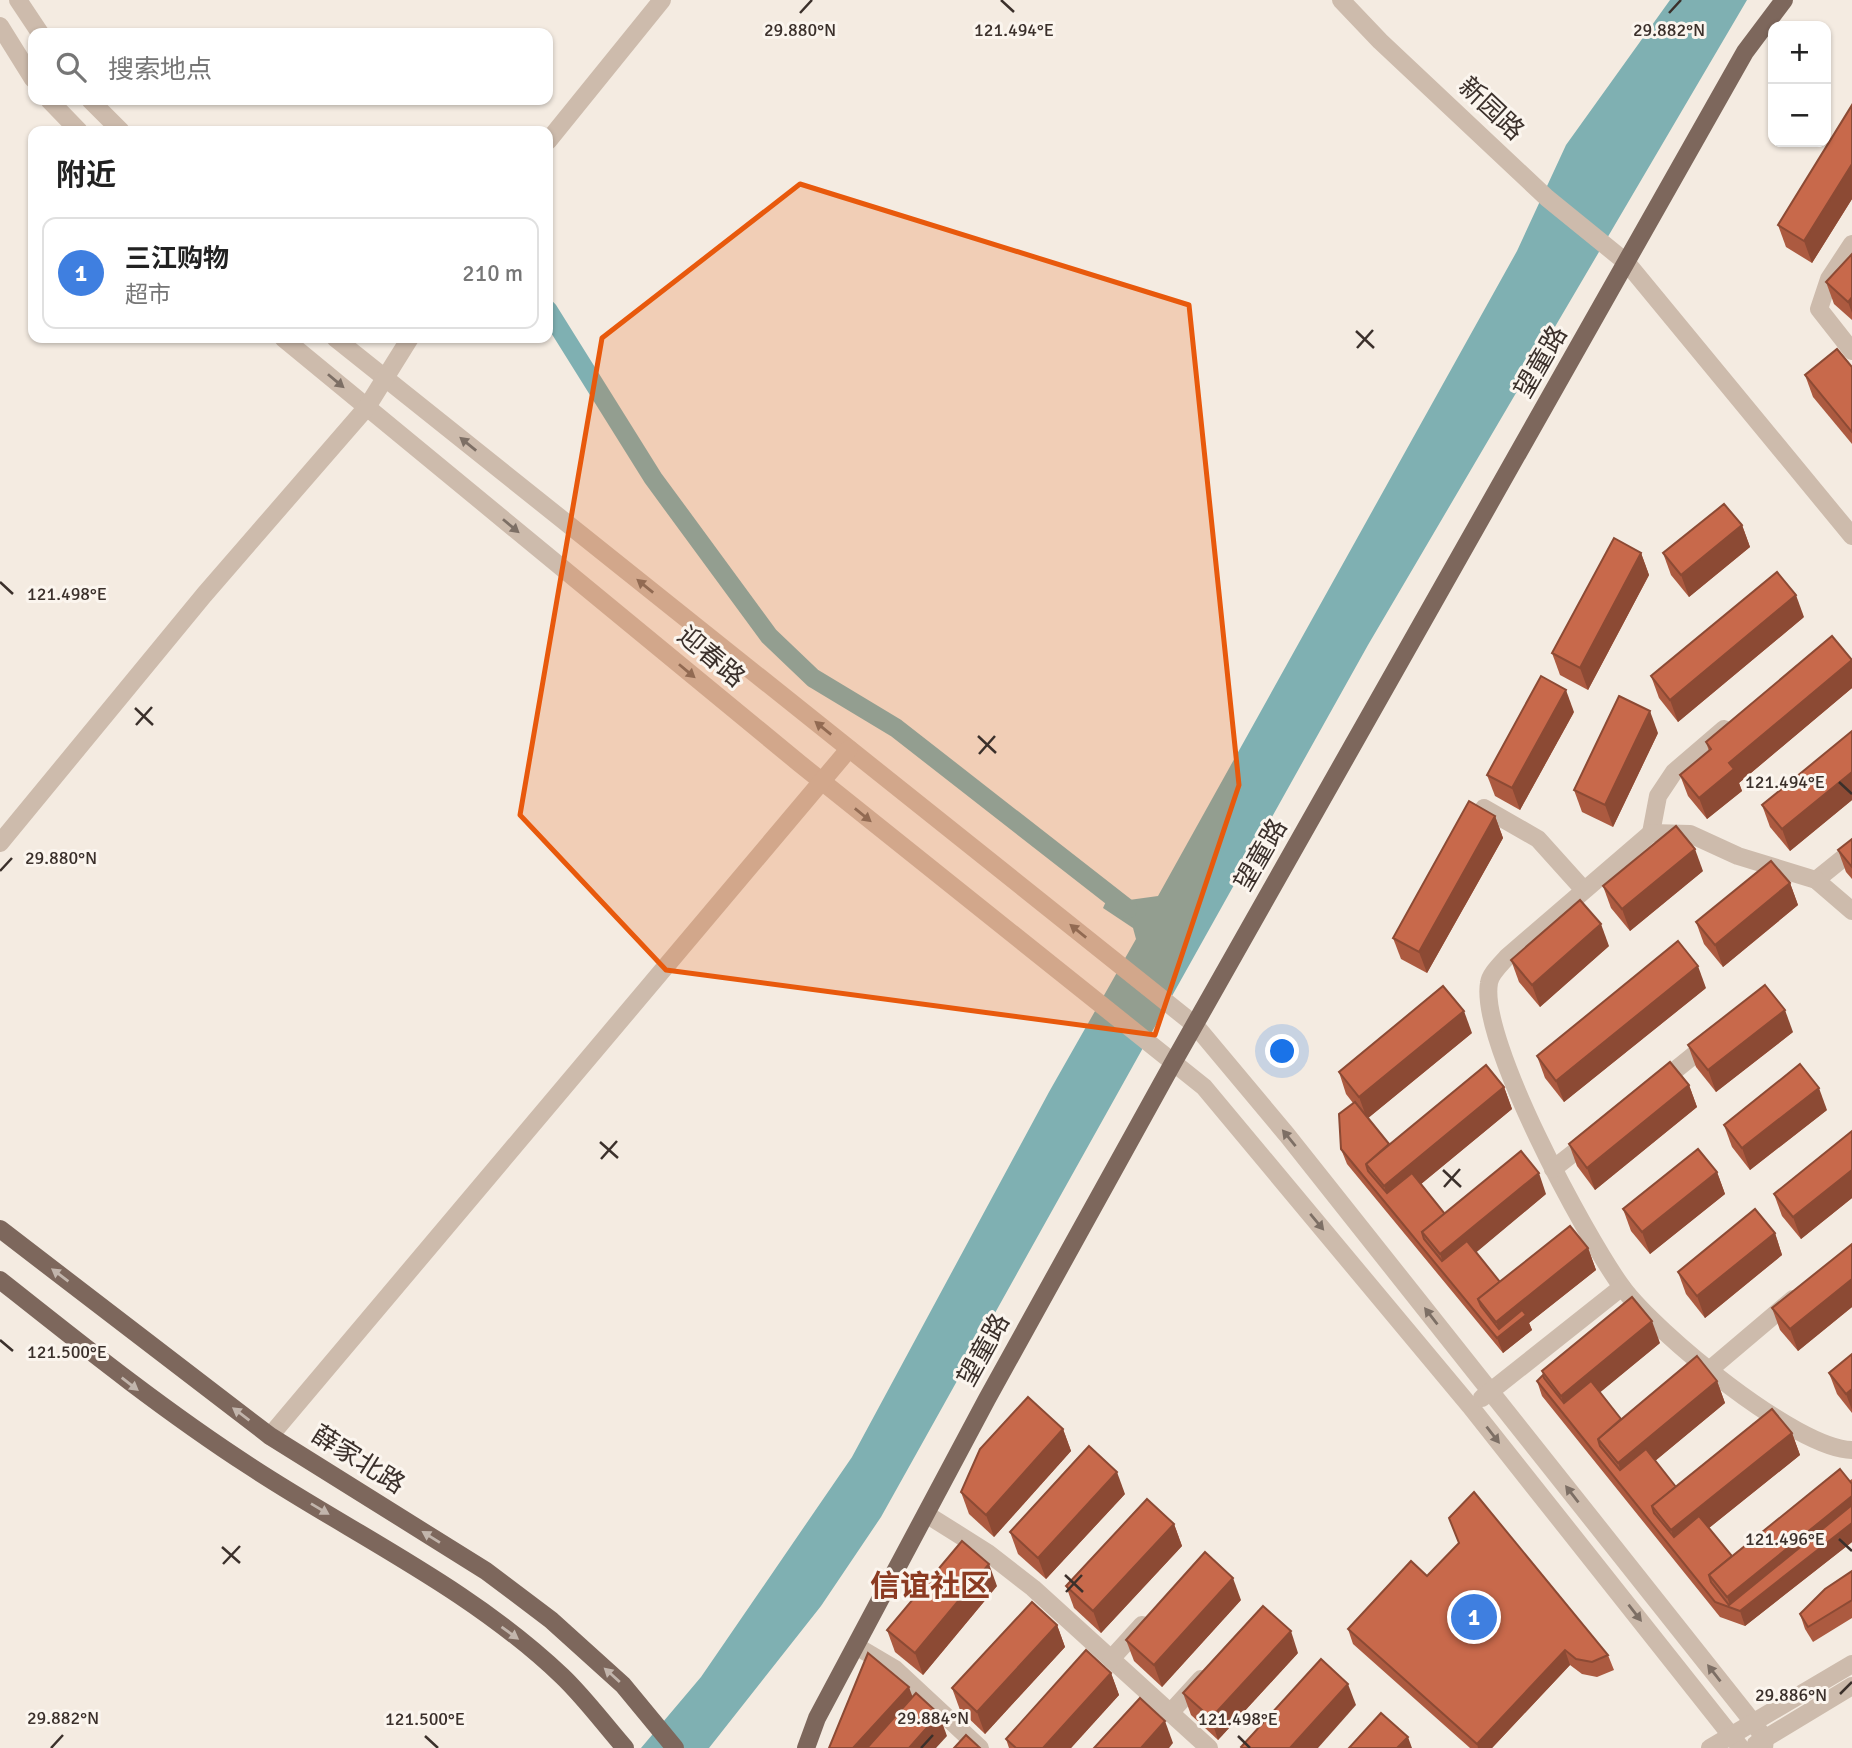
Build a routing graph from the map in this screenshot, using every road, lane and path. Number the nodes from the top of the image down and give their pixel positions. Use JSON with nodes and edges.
{"nodes":[{"id":1,"x":18,"y":0,"type":"edge"},
{"id":2,"x":662,"y":0,"type":"edge"},
{"id":3,"x":1341,"y":0,"type":"edge"},
{"id":4,"x":1784,"y":0,"type":"edge"},
{"id":5,"x":0,"y":26,"type":"edge"},
{"id":6,"x":37,"y":28,"type":"edge"},
{"id":7,"x":28,"y":71,"type":"edge"},
{"id":8,"x":54,"y":105,"type":"edge"},
{"id":9,"x":95,"y":105,"type":"edge"},
{"id":10,"x":74,"y":126,"type":"edge"},
{"id":11,"x":116,"y":126,"type":"edge"},
{"id":12,"x":553,"y":135,"type":"edge"},
{"id":13,"x":1852,"y":244,"type":"edge"},
{"id":14,"x":1627,"y":263,"type":"junction"},
{"id":15,"x":289,"y":343,"type":"edge"},
{"id":16,"x":341,"y":343,"type":"edge"},
{"id":17,"x":407,"y":343,"type":"edge"},
{"id":18,"x":1852,"y":351,"type":"edge"},
{"id":19,"x":384,"y":377,"type":"junction"},
{"id":20,"x":367,"y":407,"type":"junction"},
{"id":21,"x":1852,"y":536,"type":"edge"},
{"id":22,"x":1738,"y":718,"type":"edge"},
{"id":23,"x":849,"y":748,"type":"junction"},
{"id":24,"x":820,"y":780,"type":"junction"},
{"id":25,"x":1484,"y":808,"type":"edge"},
{"id":26,"x":1651,"y":834,"type":"junction"},
{"id":27,"x":0,"y":843,"type":"edge"},
{"id":28,"x":1852,"y":851,"type":"edge"},
{"id":29,"x":1816,"y":880,"type":"junction"},
{"id":30,"x":1583,"y":889,"type":"junction"},
{"id":31,"x":1852,"y":911,"type":"edge"},
{"id":32,"x":1195,"y":1025,"type":"junction"},
{"id":33,"x":1726,"y":1029,"type":"edge"},
{"id":34,"x":1174,"y":1063,"type":"junction"},
{"id":35,"x":1640,"y":1099,"type":"edge"},
{"id":36,"x":1607,"y":1125,"type":"edge"},
{"id":37,"x":1553,"y":1169,"type":"junction"},
{"id":38,"x":0,"y":1229,"type":"edge"},
{"id":39,"x":0,"y":1280,"type":"edge"},
{"id":40,"x":1811,"y":1284,"type":"edge"},
{"id":41,"x":1622,"y":1287,"type":"junction"},
{"id":42,"x":1709,"y":1371,"type":"junction"},
{"id":43,"x":1491,"y":1392,"type":"junction"},
{"id":44,"x":1471,"y":1406,"type":"junction"},
{"id":45,"x":270,"y":1436,"type":"junction"},
{"id":46,"x":1852,"y":1450,"type":"edge"},
{"id":47,"x":926,"y":1514,"type":"junction"},
{"id":48,"x":1157,"y":1608,"type":"edge"},
{"id":49,"x":856,"y":1646,"type":"junction"},
{"id":50,"x":1101,"y":1655,"type":"junction"},
{"id":51,"x":1216,"y":1662,"type":"edge"},
{"id":52,"x":1852,"y":1664,"type":"edge"},
{"id":53,"x":1852,"y":1686,"type":"edge"},
{"id":54,"x":1152,"y":1696,"type":"junction"},
{"id":55,"x":1136,"y":1713,"type":"edge"},
{"id":56,"x":1170,"y":1713,"type":"junction"},
{"id":57,"x":1752,"y":1721,"type":"junction"},
{"id":58,"x":1736,"y":1741,"type":"edge"},
{"id":59,"x":1759,"y":1745,"type":"edge"},
{"id":60,"x":974,"y":1746,"type":"edge"},
{"id":61,"x":625,"y":1748,"type":"edge"},
{"id":62,"x":675,"y":1748,"type":"edge"},
{"id":63,"x":806,"y":1748,"type":"edge"},
{"id":64,"x":1209,"y":1748,"type":"edge"},
{"id":65,"x":1710,"y":1748,"type":"edge"}],
"edges":[{"from":1,"to":6,"type":"street"},
{"from":2,"to":12,"type":"street"},
{"from":3,"to":14,"type":"street","name":"新园路"},
{"from":4,"to":14,"type":"main road","name":"望童路"},
{"from":5,"to":7,"type":"street"},
{"from":8,"to":10,"type":"street"},
{"from":9,"to":11,"type":"street"},
{"from":13,"to":18,"type":"street"},
{"from":14,"to":21,"type":"street"},
{"from":14,"to":32,"type":"main road","name":"望童路"},
{"from":15,"to":20,"type":"street","name":"迎春路","one_way":true},
{"from":16,"to":19,"type":"street","name":"迎春路"},
{"from":17,"to":19,"type":"street"},
{"from":19,"to":20,"type":"street"},
{"from":23,"to":19,"type":"street","name":"迎春路","one_way":true},
{"from":20,"to":24,"type":"street","name":"迎春路","one_way":true},
{"from":20,"to":27,"type":"street"},
{"from":22,"to":26,"type":"street"},
{"from":23,"to":24,"type":"street"},
{"from":32,"to":23,"type":"street","name":"迎春路","one_way":true},
{"from":24,"to":34,"type":"street","name":"迎春路","one_way":true},
{"from":24,"to":45,"type":"street"},
{"from":25,"to":30,"type":"street"},
{"from":26,"to":29,"type":"street"},
{"from":26,"to":30,"type":"street"},
{"from":28,"to":29,"type":"street"},
{"from":29,"to":31,"type":"street"},
{"from":30,"to":37,"type":"street"},
{"from":32,"to":34,"type":"main road","name":"望童路"},
{"from":43,"to":32,"type":"street","name":"迎春路","one_way":true},
{"from":33,"to":35,"type":"street"},
{"from":34,"to":44,"type":"street","name":"迎春路","one_way":true},
{"from":34,"to":47,"type":"main road","name":"望童路"},
{"from":36,"to":37,"type":"street"},
{"from":37,"to":41,"type":"street"},
{"from":45,"to":38,"type":"main road","name":"薛家北路","one_way":true},
{"from":39,"to":61,"type":"main road","one_way":true},
{"from":40,"to":42,"type":"street"},
{"from":41,"to":42,"type":"street"},
{"from":41,"to":43,"type":"street"},
{"from":42,"to":46,"type":"street"},
{"from":43,"to":44,"type":"street"},
{"from":57,"to":43,"type":"street","name":"迎春路","one_way":true},
{"from":44,"to":58,"type":"street","name":"迎春路","one_way":true},
{"from":62,"to":45,"type":"main road","name":"薛家北路","one_way":true},
{"from":47,"to":49,"type":"main road","name":"望童路"},
{"from":47,"to":50,"type":"street"},
{"from":48,"to":50,"type":"street"},
{"from":49,"to":60,"type":"street"},
{"from":49,"to":63,"type":"main road","name":"望童路"},
{"from":50,"to":54,"type":"street"},
{"from":51,"to":56,"type":"street"},
{"from":52,"to":57,"type":"street"},
{"from":53,"to":59,"type":"street"},
{"from":54,"to":55,"type":"street"},
{"from":54,"to":56,"type":"street"},
{"from":56,"to":64,"type":"street"},
{"from":57,"to":58,"type":"street"},
{"from":57,"to":59,"type":"street","name":"迎春路"},
{"from":58,"to":65,"type":"street"}]}
